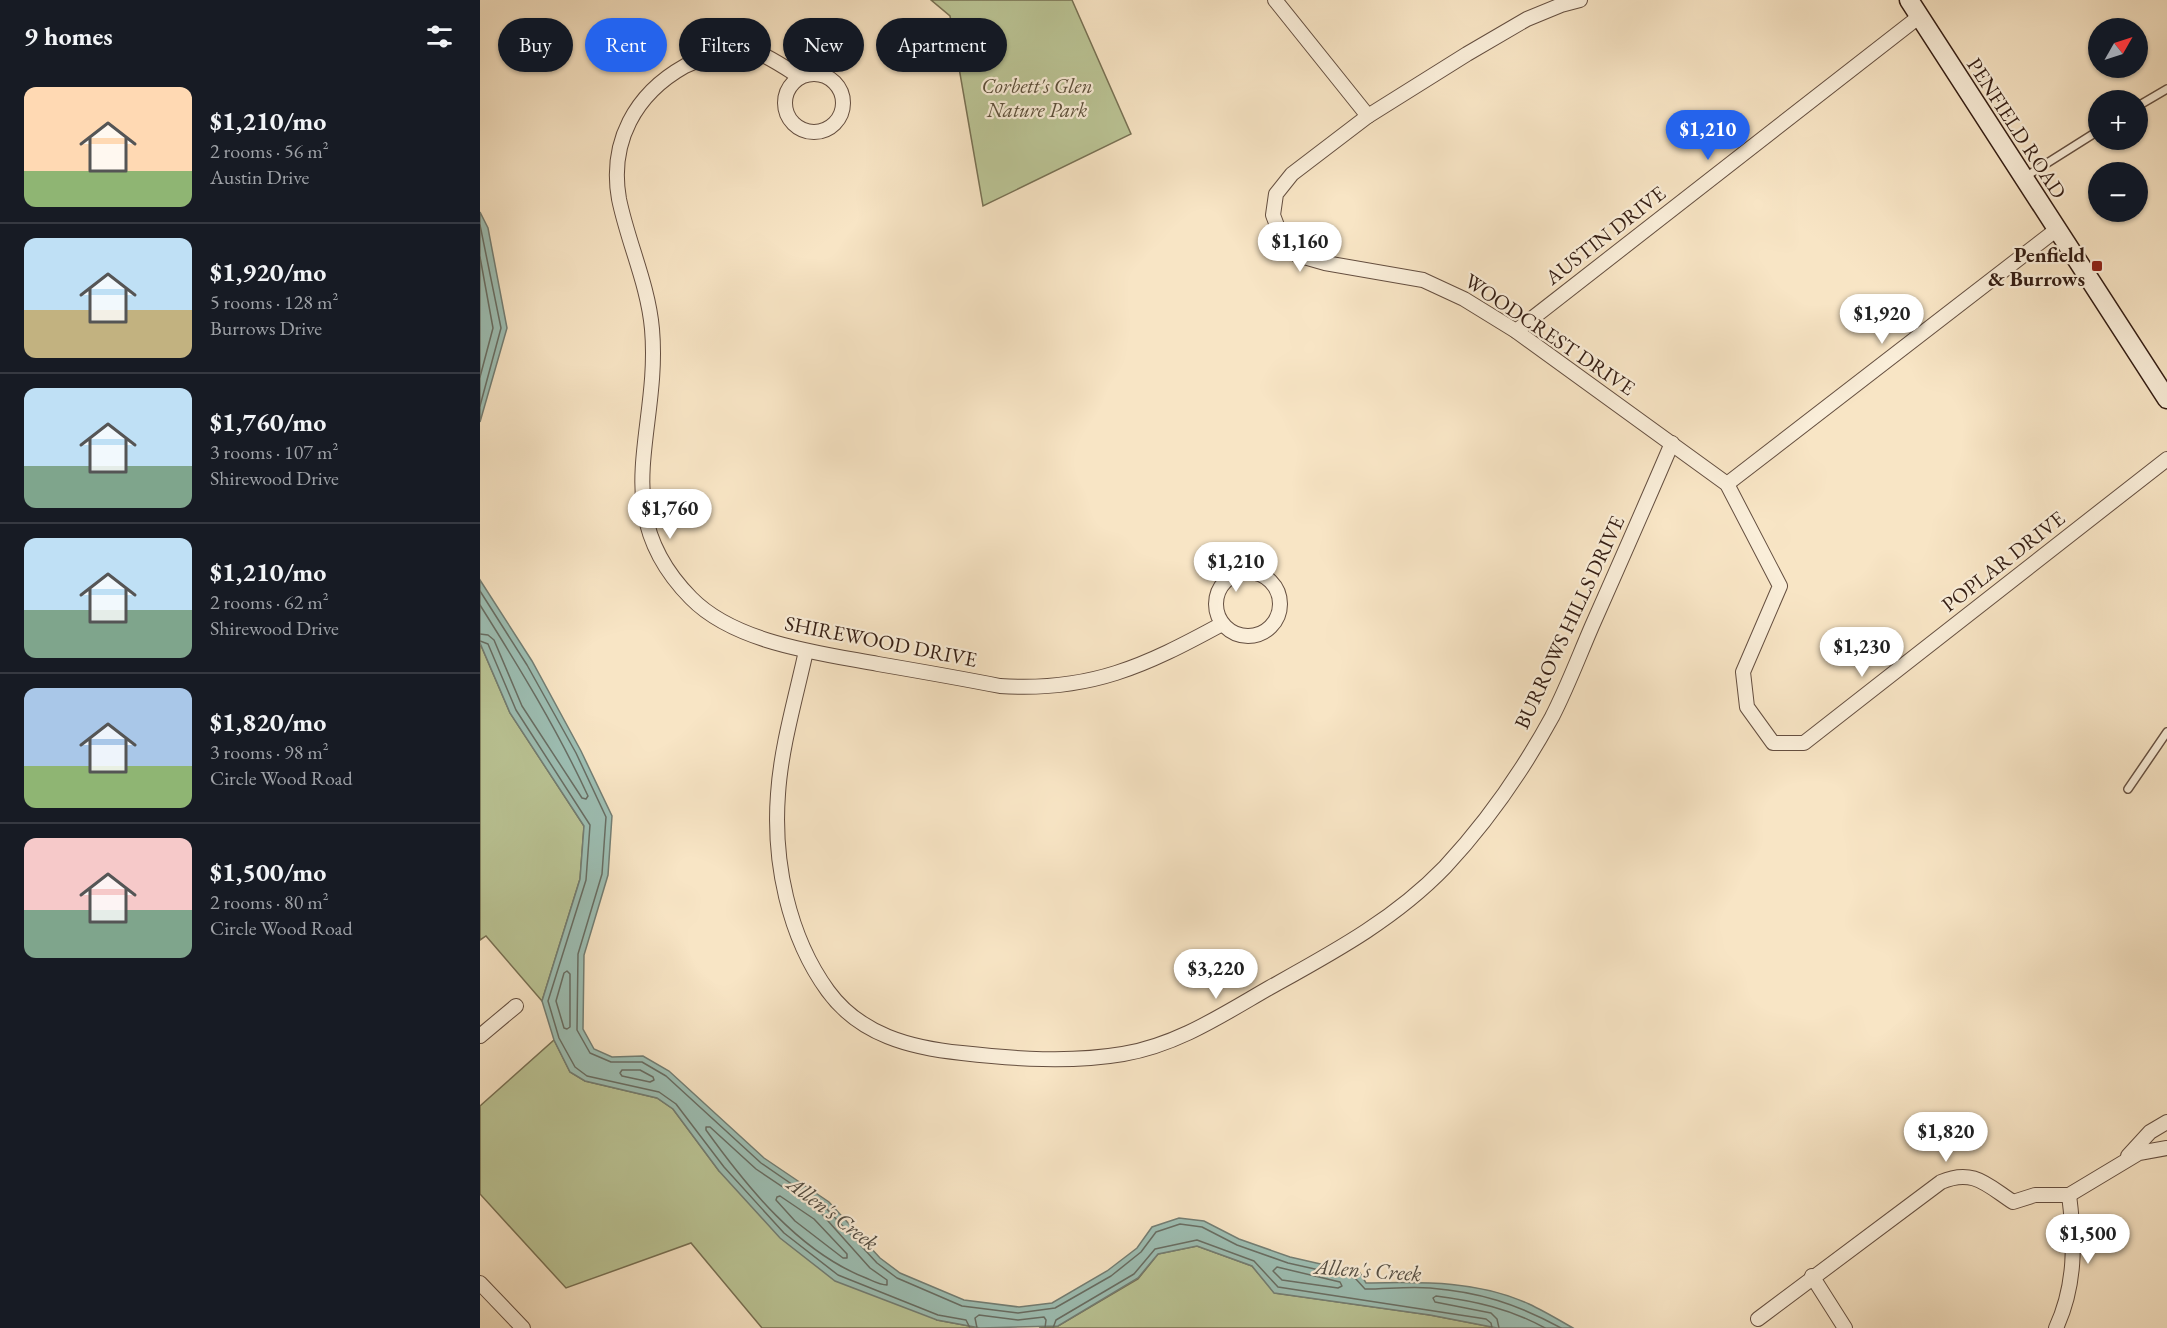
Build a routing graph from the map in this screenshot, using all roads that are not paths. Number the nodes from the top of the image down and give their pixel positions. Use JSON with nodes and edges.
{"nodes":[{"id":1,"x":1275,"y":0,"type":"edge"},
{"id":2,"x":1580,"y":0,"type":"edge"},
{"id":3,"x":1909,"y":0,"type":"edge"},
{"id":4,"x":1920,"y":16,"type":"junction"},
{"id":5,"x":800,"y":77,"type":"junction"},
{"id":6,"x":2167,"y":89,"type":"edge"},
{"id":7,"x":2148,"y":100,"type":"edge"},
{"id":8,"x":1368,"y":116,"type":"junction"},
{"id":9,"x":2088,"y":137,"type":"edge"},
{"id":10,"x":2023,"y":178,"type":"junction"},
{"id":11,"x":2056,"y":231,"type":"junction"},
{"id":12,"x":1516,"y":331,"type":"junction"},
{"id":13,"x":2167,"y":399,"type":"edge"},
{"id":14,"x":1672,"y":443,"type":"junction"},
{"id":15,"x":2167,"y":459,"type":"edge"},
{"id":16,"x":1727,"y":484,"type":"junction"},
{"id":17,"x":1222,"y":624,"type":"junction"},
{"id":18,"x":806,"y":651,"type":"junction"},
{"id":19,"x":2167,"y":732,"type":"edge"},
{"id":20,"x":2128,"y":789,"type":"dead end"},
{"id":21,"x":516,"y":1006,"type":"dead end"},
{"id":22,"x":480,"y":1036,"type":"edge"},
{"id":23,"x":2167,"y":1122,"type":"edge"},
{"id":24,"x":2167,"y":1148,"type":"edge"},
{"id":25,"x":2124,"y":1161,"type":"junction"},
{"id":26,"x":2069,"y":1195,"type":"junction"},
{"id":27,"x":1812,"y":1276,"type":"junction"},
{"id":28,"x":480,"y":1283,"type":"edge"},
{"id":29,"x":1758,"y":1319,"type":"dead end"},
{"id":30,"x":523,"y":1328,"type":"edge"},
{"id":31,"x":1845,"y":1328,"type":"edge"},
{"id":32,"x":2056,"y":1328,"type":"edge"}],
"edges":[{"from":1,"to":8,"type":"street"},
{"from":2,"to":8,"type":"street","name":"WOODCREST DRIVE"},
{"from":3,"to":4,"type":"main road","name":"PENFIELD ROAD"},
{"from":4,"to":10,"type":"main road","name":"PENFIELD ROAD"},
{"from":4,"to":12,"type":"street","name":"AUSTIN DRIVE"},
{"from":5,"to":5,"type":"street","name":"SHIREWOOD DRIVE"},
{"from":5,"to":18,"type":"street","name":"SHIREWOOD DRIVE"},
{"from":6,"to":7,"type":"lane"},
{"from":8,"to":12,"type":"street","name":"WOODCREST DRIVE"},
{"from":9,"to":10,"type":"lane"},
{"from":10,"to":11,"type":"main road","name":"PENFIELD ROAD"},
{"from":11,"to":13,"type":"main road","name":"PENFIELD ROAD"},
{"from":11,"to":16,"type":"street"},
{"from":12,"to":14,"type":"street","name":"WOODCREST DRIVE"},
{"from":14,"to":16,"type":"street","name":"WOODCREST DRIVE"},
{"from":14,"to":18,"type":"street","name":"BURROWS HILLS DRIVE"},
{"from":15,"to":16,"type":"street","name":"POPLAR DRIVE"},
{"from":17,"to":17,"type":"street"},
{"from":17,"to":18,"type":"street","name":"SHIREWOOD DRIVE"},
{"from":19,"to":20,"type":"lane"},
{"from":21,"to":22,"type":"street"},
{"from":23,"to":25,"type":"street"},
{"from":24,"to":25,"type":"street"},
{"from":25,"to":26,"type":"street"},
{"from":26,"to":27,"type":"street"},
{"from":26,"to":32,"type":"street"},
{"from":27,"to":29,"type":"street"},
{"from":27,"to":31,"type":"street"},
{"from":28,"to":30,"type":"street"}]}
